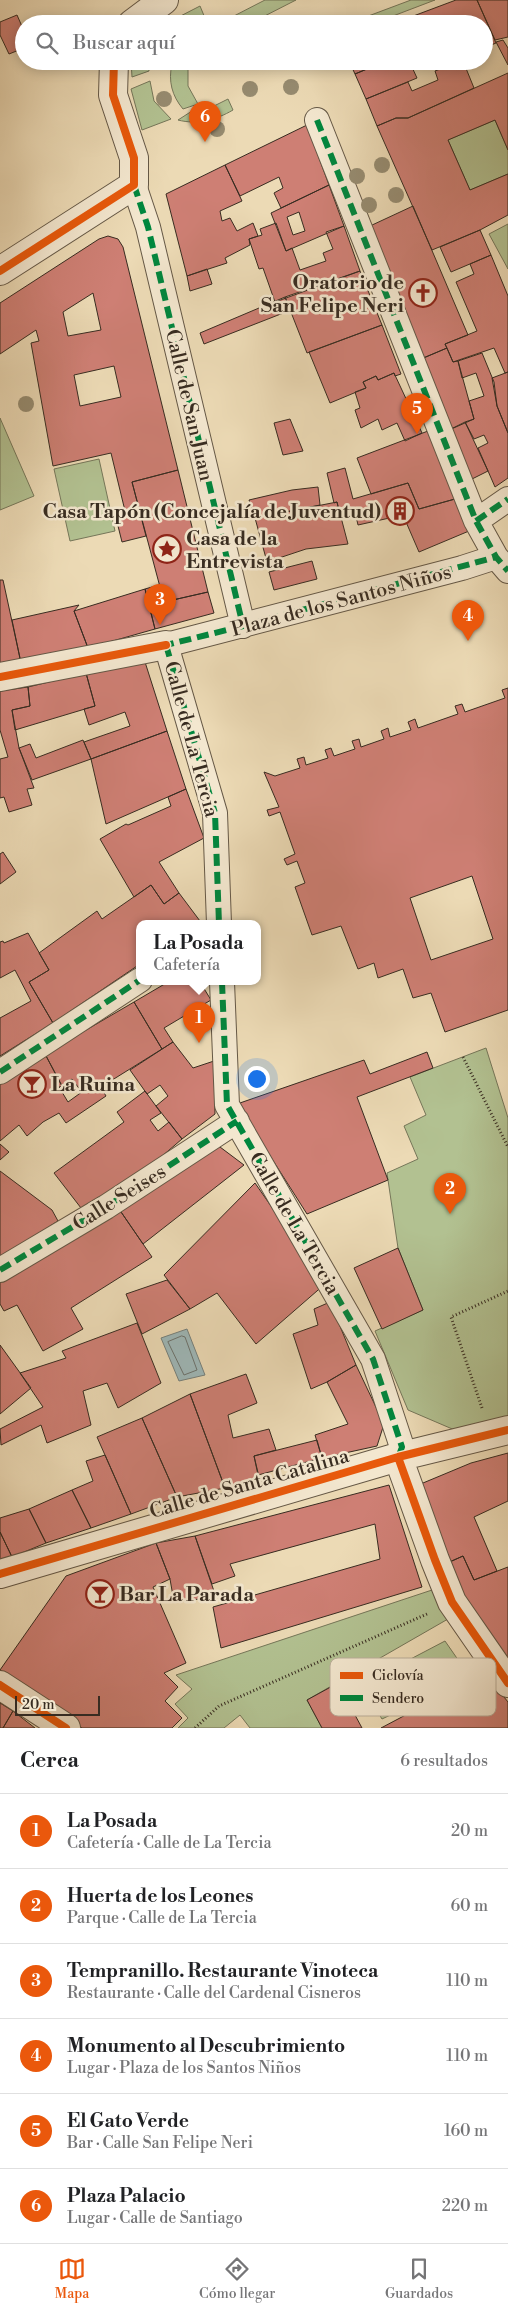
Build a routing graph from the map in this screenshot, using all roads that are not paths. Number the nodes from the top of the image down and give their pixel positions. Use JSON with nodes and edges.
{"nodes":[{"id":1,"x":164,"y":0,"type":"edge"},
{"id":2,"x":144,"y":15,"type":"edge"},
{"id":3,"x":114,"y":70,"type":"edge"},
{"id":4,"x":317,"y":120,"type":"dead end"},
{"id":5,"x":134,"y":184,"type":"junction"},
{"id":6,"x":0,"y":271,"type":"edge"},
{"id":7,"x":508,"y":499,"type":"edge"},
{"id":8,"x":476,"y":521,"type":"junction"},
{"id":9,"x":502,"y":564,"type":"edge"},
{"id":10,"x":243,"y":626,"type":"junction"},
{"id":11,"x":166,"y":645,"type":"junction"},
{"id":12,"x":0,"y":677,"type":"edge"},
{"id":13,"x":219,"y":920,"type":"edge"},
{"id":14,"x":136,"y":983,"type":"edge"},
{"id":15,"x":222,"y":985,"type":"edge"},
{"id":16,"x":0,"y":1072,"type":"edge"},
{"id":17,"x":237,"y":1121,"type":"junction"},
{"id":18,"x":0,"y":1270,"type":"edge"},
{"id":19,"x":508,"y":1430,"type":"edge"},
{"id":20,"x":398,"y":1457,"type":"junction"},
{"id":21,"x":0,"y":1574,"type":"edge"},
{"id":22,"x":491,"y":1658,"type":"edge"},
{"id":23,"x":496,"y":1666,"type":"edge"},
{"id":24,"x":508,"y":1683,"type":"edge"},
{"id":25,"x":0,"y":1684,"type":"edge"},
{"id":26,"x":66,"y":1728,"type":"edge"}],
"edges":[{"from":1,"to":2,"type":"street"},
{"from":3,"to":5,"type":"street"},
{"from":4,"to":8,"type":"street"},
{"from":5,"to":6,"type":"street"},
{"from":5,"to":10,"type":"street","name":"Calle de San Juan"},
{"from":7,"to":8,"type":"street"},
{"from":8,"to":9,"type":"street"},
{"from":9,"to":10,"type":"street","name":"Plaza de los Santos Niños"},
{"from":10,"to":11,"type":"street","name":"Plaza de los Santos Niños"},
{"from":11,"to":12,"type":"street"},
{"from":11,"to":13,"type":"street","name":"Calle de La Tercia"},
{"from":14,"to":16,"type":"street"},
{"from":15,"to":17,"type":"street","name":"Calle de La Tercia"},
{"from":17,"to":18,"type":"street","name":"Calle Seises"},
{"from":17,"to":20,"type":"street","name":"Calle de La Tercia"},
{"from":19,"to":20,"type":"street","name":"Calle de Santa Catalina"},
{"from":20,"to":21,"type":"street","name":"Calle de Santa Catalina"},
{"from":20,"to":22,"type":"street"},
{"from":23,"to":24,"type":"street"},
{"from":25,"to":26,"type":"street"}]}
